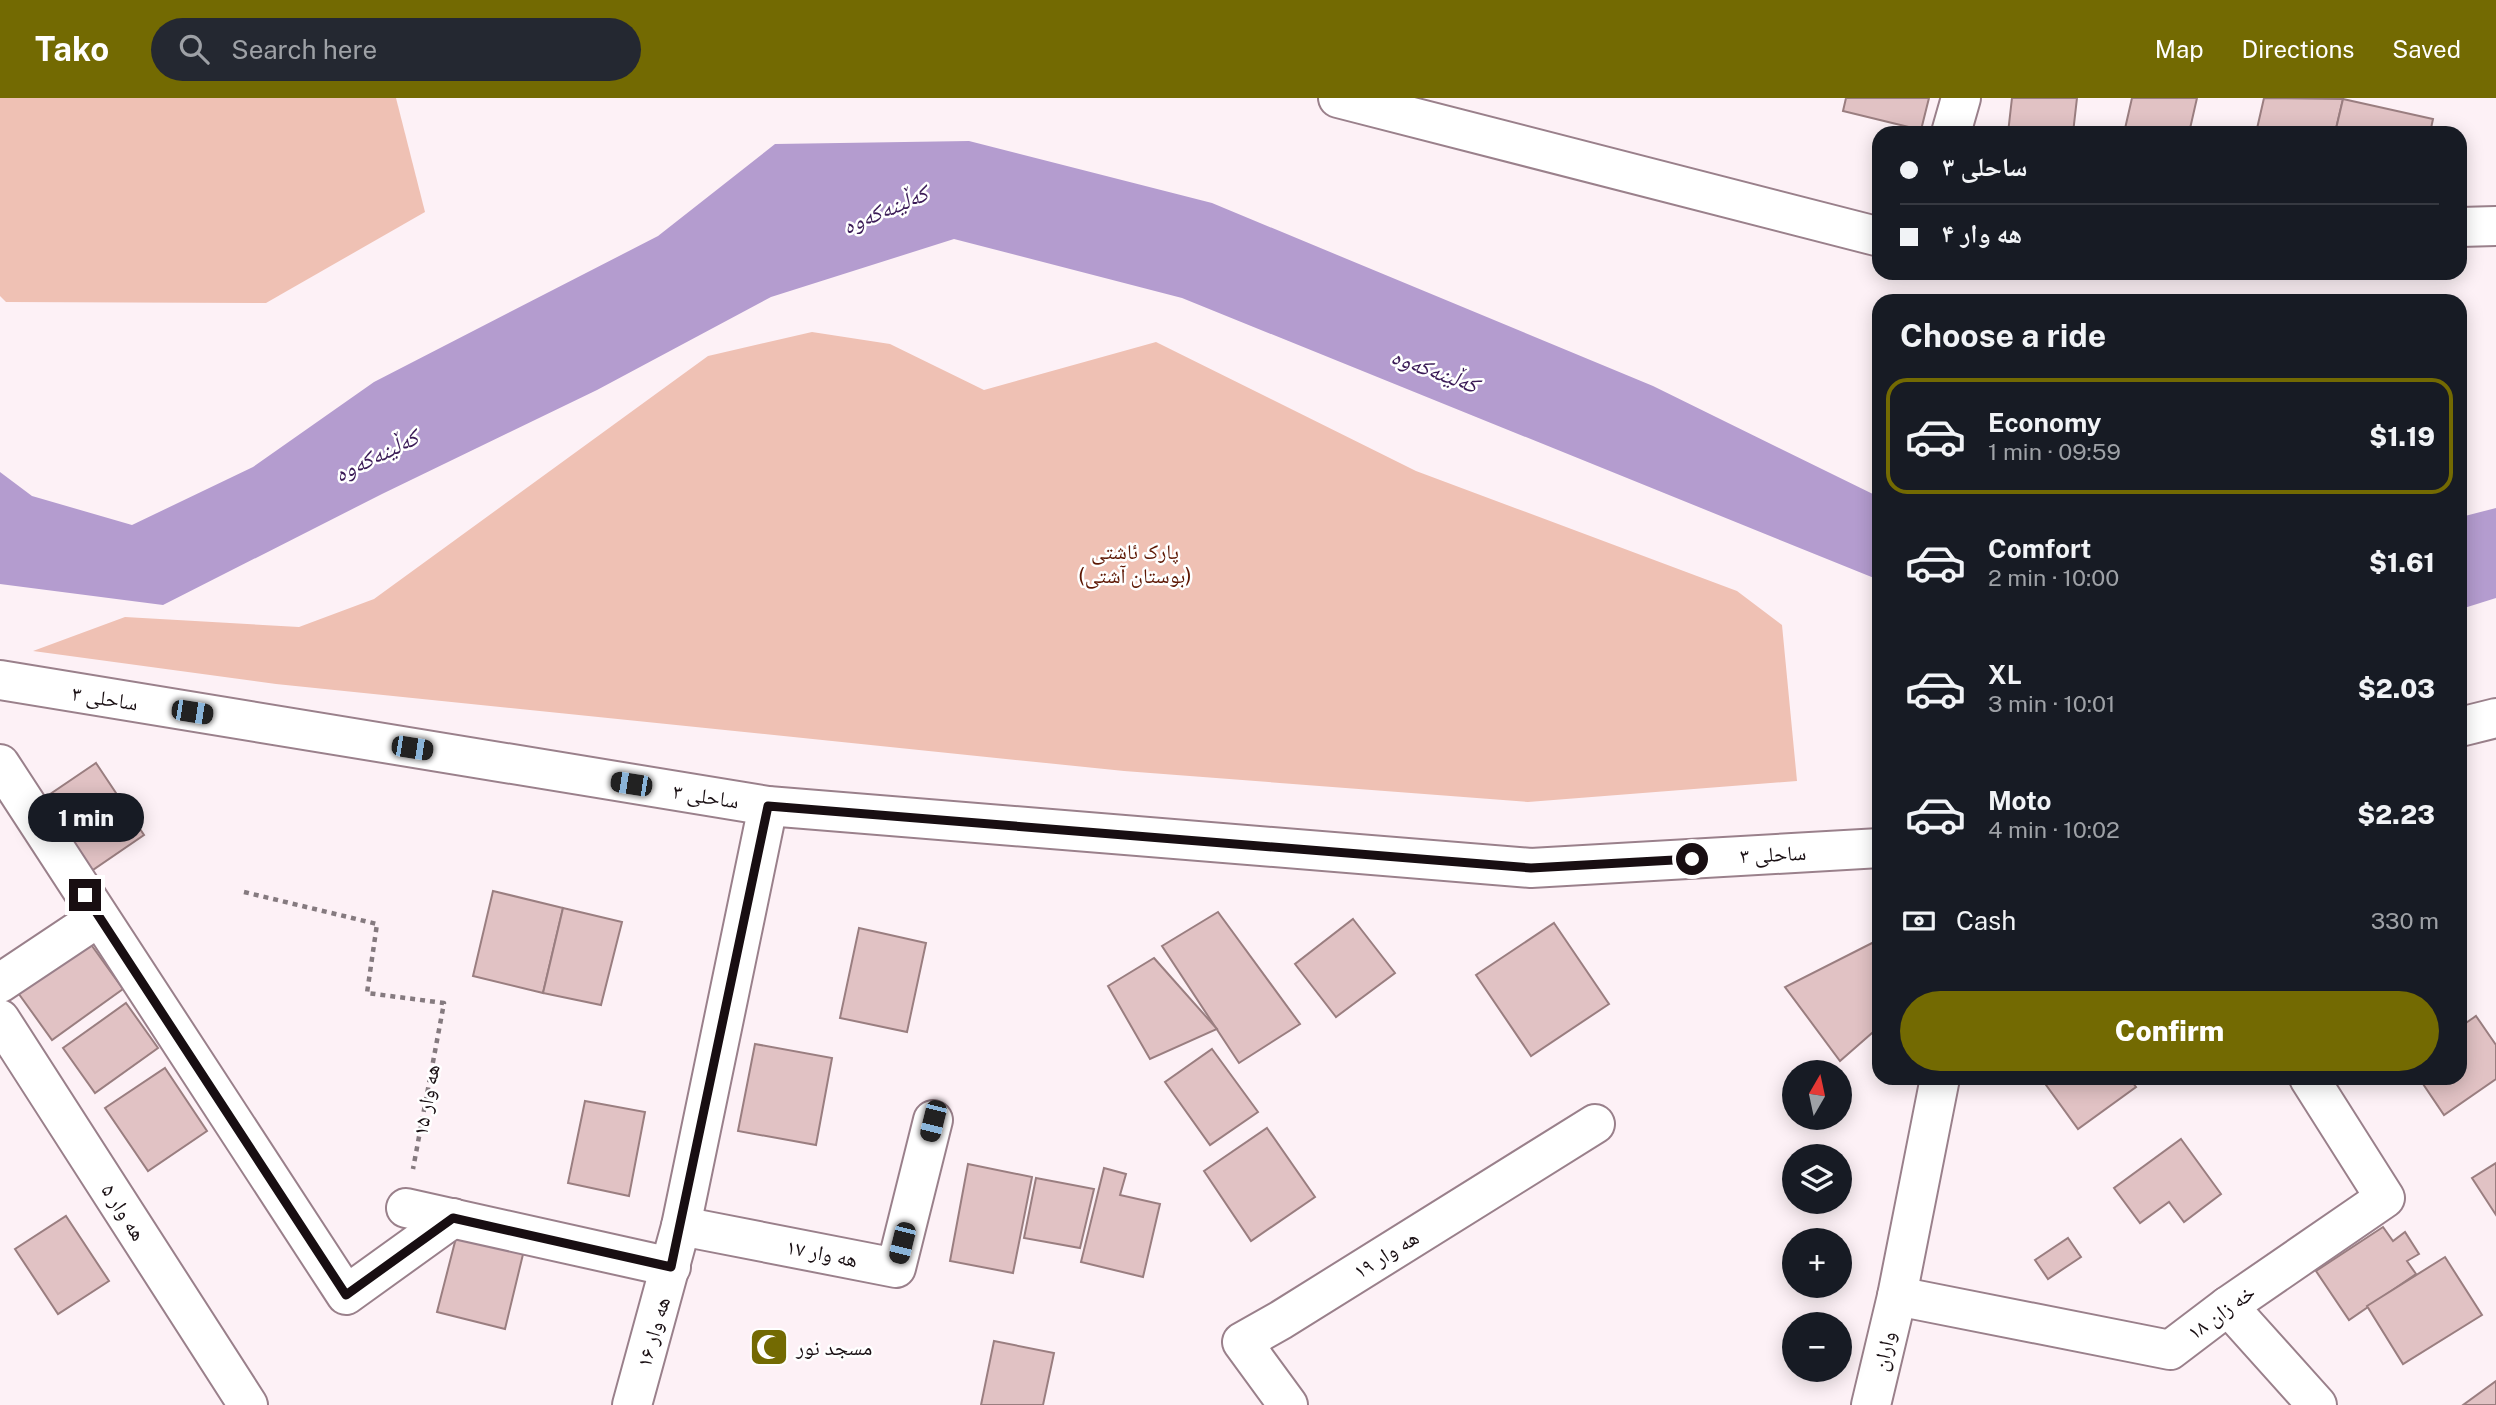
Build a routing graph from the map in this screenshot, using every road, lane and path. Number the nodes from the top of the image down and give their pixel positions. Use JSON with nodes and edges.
{"nodes":[{"id":1,"x":1338,"y":98,"type":"edge"},
{"id":2,"x":1961,"y":98,"type":"edge"},
{"id":3,"x":1953,"y":126,"type":"edge"},
{"id":4,"x":2496,"y":226,"type":"edge"},
{"id":5,"x":2467,"y":227,"type":"edge"},
{"id":6,"x":1872,"y":235,"type":"edge"},
{"id":7,"x":0,"y":680,"type":"edge"},
{"id":8,"x":2496,"y":718,"type":"edge"},
{"id":9,"x":2467,"y":725,"type":"edge"},
{"id":10,"x":0,"y":764,"type":"edge"},
{"id":11,"x":768,"y":806,"type":"junction"},
{"id":12,"x":1872,"y":848,"type":"edge"},
{"id":13,"x":244,"y":892,"type":"dead end"},
{"id":14,"x":99,"y":917,"type":"junction"},
{"id":15,"x":0,"y":983,"type":"edge"},
{"id":16,"x":0,"y":1019,"type":"edge"},
{"id":17,"x":1939,"y":1085,"type":"edge"},
{"id":18,"x":2313,"y":1085,"type":"edge"},
{"id":19,"x":933,"y":1121,"type":"dead end"},
{"id":20,"x":1595,"y":1124,"type":"dead end"},
{"id":21,"x":406,"y":1208,"type":"joint"},
{"id":22,"x":453,"y":1218,"type":"junction"},
{"id":23,"x":681,"y":1226,"type":"junction"},
{"id":24,"x":671,"y":1267,"type":"junction"},
{"id":25,"x":1897,"y":1296,"type":"junction"},
{"id":26,"x":2228,"y":1307,"type":"junction"},
{"id":27,"x":248,"y":1405,"type":"edge"},
{"id":28,"x":632,"y":1405,"type":"edge"},
{"id":29,"x":1288,"y":1405,"type":"edge"},
{"id":30,"x":1871,"y":1405,"type":"edge"},
{"id":31,"x":2317,"y":1405,"type":"edge"}],
"edges":[{"from":1,"to":6,"type":"street"},
{"from":2,"to":3,"type":"street"},
{"from":4,"to":5,"type":"street"},
{"from":7,"to":11,"type":"street","name":"ساحلی ۳"},
{"from":8,"to":9,"type":"street"},
{"from":10,"to":14,"type":"street"},
{"from":11,"to":12,"type":"street","name":"ساحلی ۳"},
{"from":11,"to":23,"type":"street","name":"هه وار ۱۶"},
{"from":13,"to":21,"type":"path","name":"هه وار ۱۵"},
{"from":14,"to":15,"type":"street"},
{"from":14,"to":22,"type":"street"},
{"from":16,"to":27,"type":"street","name":"هه وار ۵"},
{"from":17,"to":25,"type":"street","name":"واران"},
{"from":18,"to":26,"type":"street","name":"خه زان ۱۸"},
{"from":19,"to":23,"type":"street","name":"هه وار ۱۷"},
{"from":20,"to":29,"type":"street","name":"هه وار ۱۹"},
{"from":21,"to":22,"type":"street"},
{"from":22,"to":24,"type":"street"},
{"from":23,"to":24,"type":"street","name":"هه وار ۱۶"},
{"from":24,"to":28,"type":"street","name":"هه وار ۱۶"},
{"from":25,"to":26,"type":"street","name":"خه زان ۱۸"},
{"from":25,"to":30,"type":"street","name":"واران"},
{"from":26,"to":31,"type":"street"}]}
